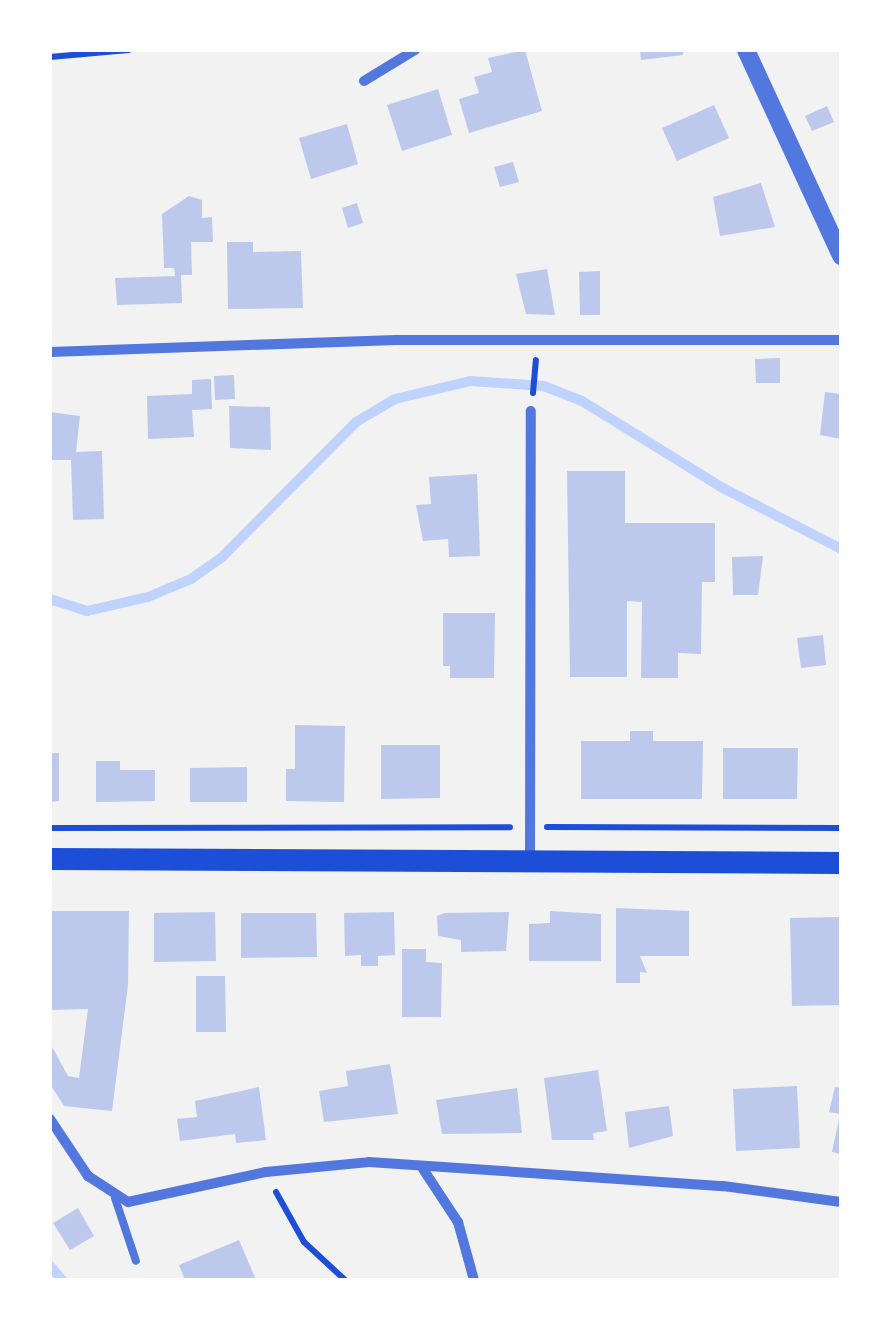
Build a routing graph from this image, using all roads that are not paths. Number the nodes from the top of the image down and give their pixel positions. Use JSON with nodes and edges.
{"nodes":[{"id":1,"x":416,"y":50,"type":"edge"},
{"id":2,"x":746,"y":50,"type":"edge"},
{"id":3,"x":364,"y":81,"type":"dead end"},
{"id":4,"x":841,"y":256,"type":"edge"},
{"id":5,"x":841,"y":340,"type":"edge"},
{"id":6,"x":50,"y":352,"type":"edge"},
{"id":7,"x":530,"y":412,"type":"road end"},
{"id":8,"x":50,"y":859,"type":"edge"},
{"id":9,"x":530,"y":861,"type":"junction"},
{"id":10,"x":841,"y":863,"type":"edge"},
{"id":11,"x":50,"y":1119,"type":"edge"},
{"id":12,"x":423,"y":1169,"type":"junction"},
{"id":13,"x":115,"y":1198,"type":"junction"},
{"id":14,"x":841,"y":1202,"type":"edge"},
{"id":15,"x":136,"y":1261,"type":"dead end"},
{"id":16,"x":474,"y":1280,"type":"edge"}],
"edges":[{"from":1,"to":3,"type":"street"},
{"from":2,"to":4,"type":"street"},
{"from":5,"to":6,"type":"street"},
{"from":7,"to":9,"type":"street"},
{"from":8,"to":9,"type":"main road"},
{"from":9,"to":10,"type":"main road"},
{"from":11,"to":13,"type":"street"},
{"from":12,"to":13,"type":"street"},
{"from":12,"to":14,"type":"street"},
{"from":12,"to":16,"type":"street"},
{"from":13,"to":15,"type":"lane"}]}
